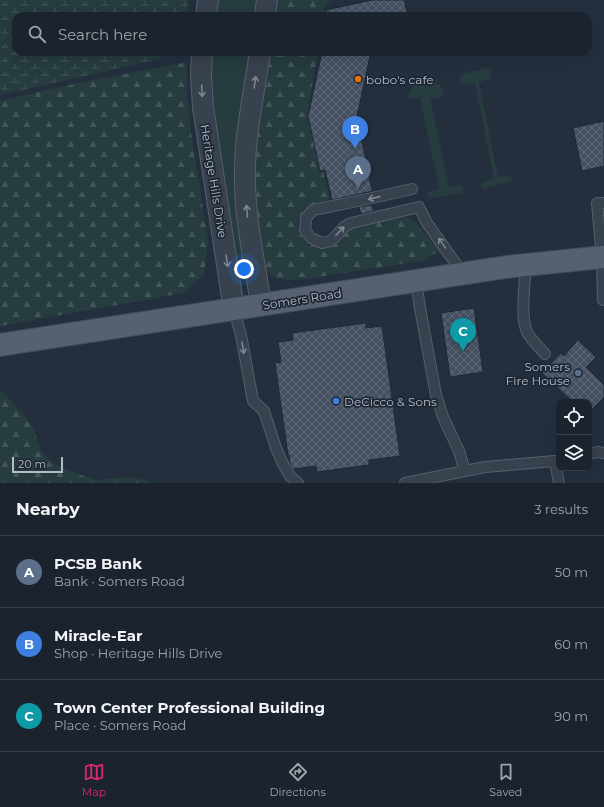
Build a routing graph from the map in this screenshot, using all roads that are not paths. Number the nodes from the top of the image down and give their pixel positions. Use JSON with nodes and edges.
{"nodes":[{"id":1,"x":208,"y":0,"type":"edge"},
{"id":2,"x":267,"y":0,"type":"edge"},
{"id":3,"x":206,"y":12,"type":"edge"},
{"id":4,"x":266,"y":12,"type":"edge"},
{"id":5,"x":202,"y":56,"type":"edge"},
{"id":6,"x":259,"y":56,"type":"edge"},
{"id":7,"x":412,"y":189,"type":"dead end"},
{"id":8,"x":604,"y":203,"type":"edge"},
{"id":9,"x":603,"y":257,"type":"edge"},
{"id":10,"x":526,"y":265,"type":"junction"},
{"id":11,"x":463,"y":274,"type":"junction"},
{"id":12,"x":416,"y":280,"type":"junction"},
{"id":13,"x":603,"y":300,"type":"edge"},
{"id":14,"x":260,"y":305,"type":"junction"},
{"id":15,"x":234,"y":310,"type":"junction"},
{"id":16,"x":0,"y":345,"type":"edge"},
{"id":17,"x":545,"y":354,"type":"dead end"},
{"id":18,"x":592,"y":453,"type":"edge"},
{"id":19,"x":604,"y":453,"type":"edge"},
{"id":20,"x":556,"y":461,"type":"edge"},
{"id":21,"x":465,"y":471,"type":"junction"},
{"id":22,"x":558,"y":471,"type":"edge"},
{"id":23,"x":298,"y":483,"type":"edge"},
{"id":24,"x":405,"y":483,"type":"edge"},
{"id":25,"x":559,"y":483,"type":"edge"}],
"edges":[{"from":1,"to":3,"type":"street"},
{"from":2,"to":4,"type":"street"},
{"from":5,"to":15,"type":"street","name":"Heritage Hills Drive","one_way":true},
{"from":14,"to":6,"type":"street","one_way":true},
{"from":7,"to":11,"type":"lane"},
{"from":8,"to":9,"type":"lane"},
{"from":9,"to":10,"type":"main road","name":"Somers Road"},
{"from":9,"to":13,"type":"lane"},
{"from":10,"to":11,"type":"main road","name":"Somers Road"},
{"from":10,"to":17,"type":"lane"},
{"from":11,"to":12,"type":"main road","name":"Somers Road"},
{"from":12,"to":14,"type":"main road","name":"Somers Road"},
{"from":12,"to":21,"type":"lane"},
{"from":14,"to":15,"type":"main road","name":"Somers Road"},
{"from":15,"to":16,"type":"main road","name":"Somers Road"},
{"from":15,"to":23,"type":"lane","one_way":true},
{"from":18,"to":19,"type":"lane"},
{"from":20,"to":21,"type":"lane"},
{"from":21,"to":24,"type":"lane"},
{"from":22,"to":25,"type":"lane"}]}
